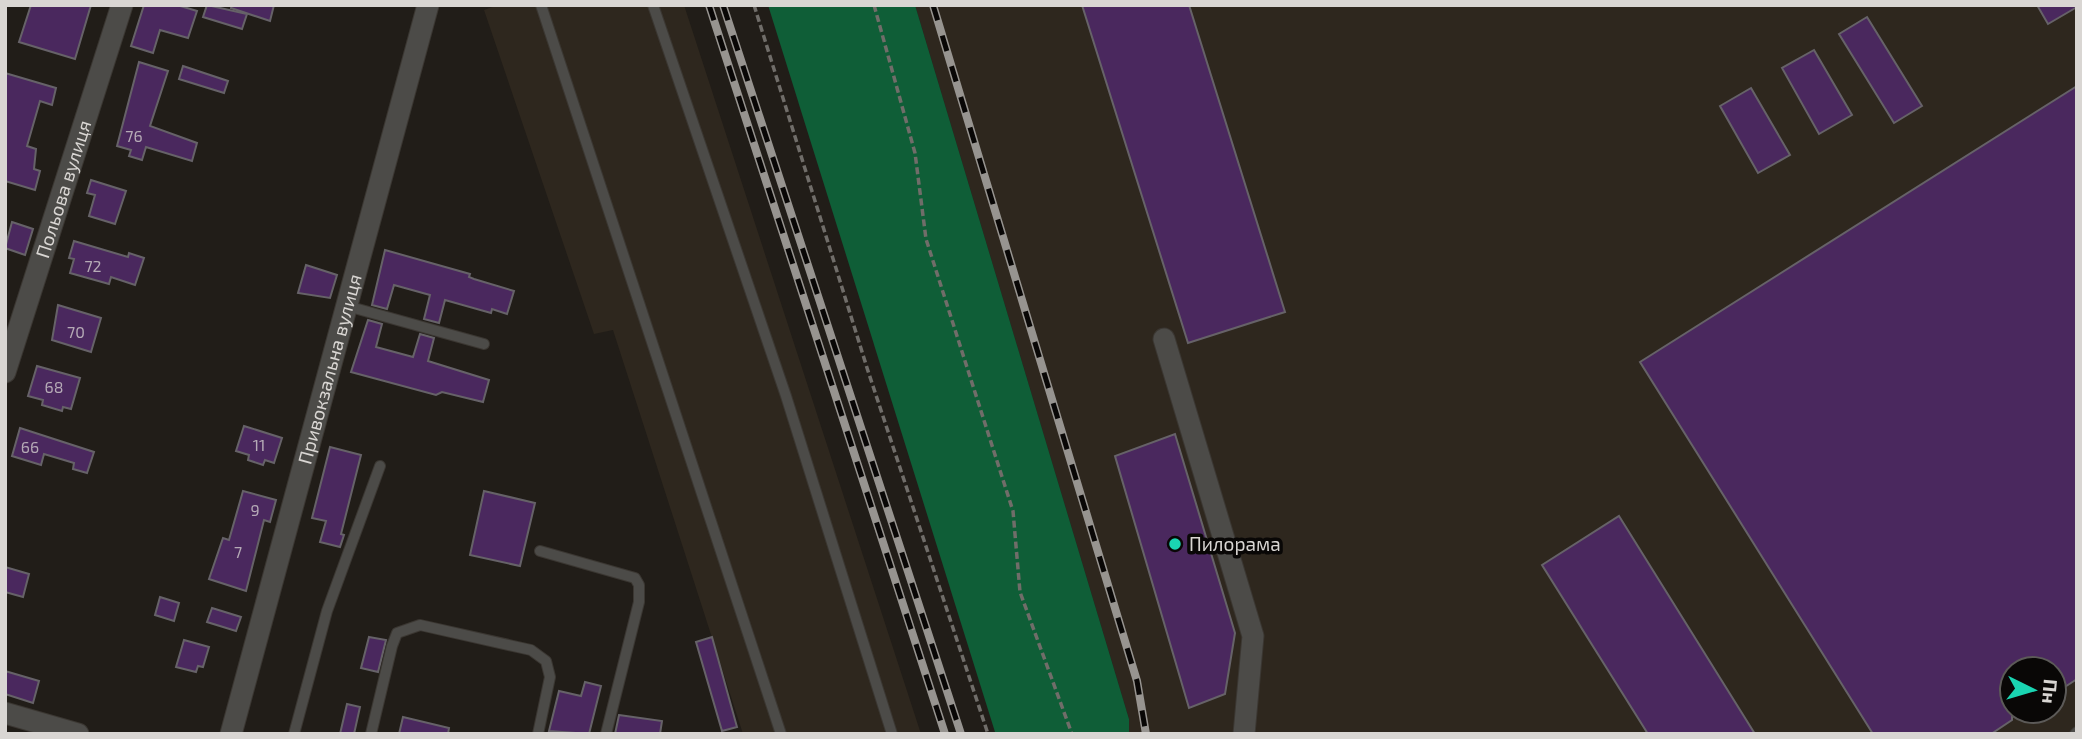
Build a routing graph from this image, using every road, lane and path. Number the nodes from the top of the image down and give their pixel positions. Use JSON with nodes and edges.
{"nodes":[{"id":1,"x":122,"y":5,"type":"edge"},
{"id":2,"x":428,"y":5,"type":"edge"},
{"id":3,"x":541,"y":5,"type":"edge"},
{"id":4,"x":653,"y":5,"type":"edge"},
{"id":5,"x":754,"y":5,"type":"edge"},
{"id":6,"x":874,"y":5,"type":"edge"},
{"id":7,"x":347,"y":306,"type":"junction"},
{"id":8,"x":1164,"y":340,"type":"dead end"},
{"id":9,"x":484,"y":344,"type":"dead end"},
{"id":10,"x":5,"y":372,"type":"edge"},
{"id":11,"x":380,"y":466,"type":"dead end"},
{"id":12,"x":540,"y":551,"type":"dead end"},
{"id":13,"x":5,"y":713,"type":"edge"},
{"id":14,"x":78,"y":734,"type":"edge"},
{"id":15,"x":231,"y":734,"type":"edge"},
{"id":16,"x":294,"y":734,"type":"edge"},
{"id":17,"x":371,"y":734,"type":"edge"},
{"id":18,"x":538,"y":734,"type":"edge"},
{"id":19,"x":606,"y":734,"type":"edge"},
{"id":20,"x":781,"y":734,"type":"edge"},
{"id":21,"x":892,"y":734,"type":"edge"},
{"id":22,"x":988,"y":734,"type":"edge"},
{"id":23,"x":1072,"y":734,"type":"edge"},
{"id":24,"x":1244,"y":734,"type":"edge"}],
"edges":[{"from":1,"to":10,"type":"street","name":"Польова вулиця"},
{"from":2,"to":7,"type":"street","name":"Привокзальна вулиця"},
{"from":3,"to":20,"type":"lane"},
{"from":4,"to":21,"type":"lane"},
{"from":5,"to":22,"type":"path"},
{"from":6,"to":23,"type":"path"},
{"from":7,"to":9,"type":"lane"},
{"from":7,"to":15,"type":"street","name":"Привокзальна вулиця"},
{"from":8,"to":24,"type":"street"},
{"from":11,"to":16,"type":"lane"},
{"from":12,"to":19,"type":"lane"},
{"from":13,"to":14,"type":"street"},
{"from":17,"to":18,"type":"lane"}]}
